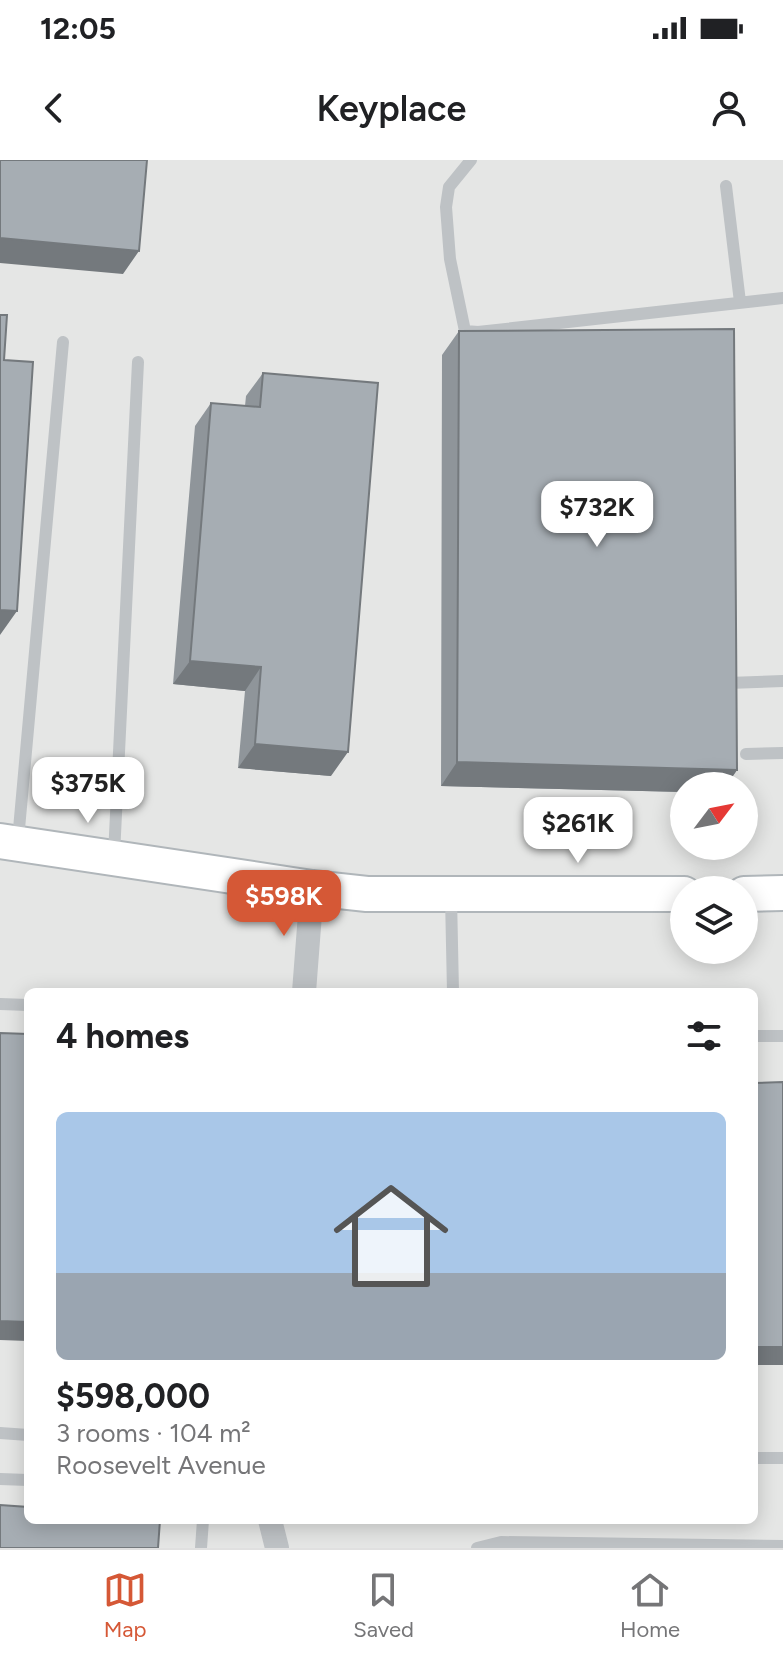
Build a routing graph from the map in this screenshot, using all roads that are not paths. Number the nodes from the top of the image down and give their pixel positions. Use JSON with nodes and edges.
{"nodes":[{"id":1,"x":471,"y":160,"type":"edge"},
{"id":2,"x":726,"y":186,"type":"dead end"},
{"id":3,"x":783,"y":298,"type":"edge"},
{"id":4,"x":740,"y":302,"type":"junction"},
{"id":5,"x":63,"y":342,"type":"dead end"},
{"id":6,"x":138,"y":362,"type":"dead end"},
{"id":7,"x":783,"y":681,"type":"edge"},
{"id":8,"x":728,"y":683,"type":"edge"},
{"id":9,"x":783,"y":753,"type":"edge"},
{"id":10,"x":746,"y":754,"type":"dead end"},
{"id":11,"x":9,"y":842,"type":"edge"},
{"id":12,"x":114,"y":858,"type":"junction"},
{"id":13,"x":312,"y":888,"type":"junction"},
{"id":14,"x":783,"y":893,"type":"edge"},
{"id":15,"x":451,"y":894,"type":"junction"},
{"id":16,"x":670,"y":894,"type":"edge"},
{"id":17,"x":758,"y":894,"type":"edge"},
{"id":18,"x":304,"y":988,"type":"edge"},
{"id":19,"x":453,"y":988,"type":"edge"},
{"id":20,"x":0,"y":1004,"type":"edge"},
{"id":21,"x":24,"y":1005,"type":"edge"},
{"id":22,"x":758,"y":1036,"type":"edge"},
{"id":23,"x":783,"y":1036,"type":"edge"},
{"id":24,"x":0,"y":1433,"type":"edge"},
{"id":25,"x":24,"y":1435,"type":"edge"},
{"id":26,"x":758,"y":1458,"type":"edge"},
{"id":27,"x":783,"y":1458,"type":"edge"},
{"id":28,"x":0,"y":1479,"type":"edge"},
{"id":29,"x":24,"y":1480,"type":"edge"},
{"id":30,"x":203,"y":1524,"type":"edge"},
{"id":31,"x":271,"y":1524,"type":"edge"},
{"id":32,"x":783,"y":1546,"type":"edge"},
{"id":33,"x":201,"y":1548,"type":"edge"},
{"id":34,"x":277,"y":1548,"type":"edge"},
{"id":35,"x":477,"y":1548,"type":"edge"}],
"edges":[{"from":1,"to":4,"type":"lane"},
{"from":2,"to":4,"type":"lane"},
{"from":3,"to":4,"type":"lane"},
{"from":5,"to":11,"type":"lane"},
{"from":6,"to":12,"type":"lane"},
{"from":7,"to":8,"type":"lane"},
{"from":9,"to":10,"type":"lane"},
{"from":11,"to":12,"type":"street"},
{"from":12,"to":13,"type":"street"},
{"from":13,"to":15,"type":"street"},
{"from":13,"to":18,"type":"street"},
{"from":14,"to":17,"type":"street"},
{"from":15,"to":16,"type":"street"},
{"from":15,"to":19,"type":"lane"},
{"from":20,"to":21,"type":"lane"},
{"from":22,"to":23,"type":"lane"},
{"from":24,"to":25,"type":"lane"},
{"from":26,"to":27,"type":"lane"},
{"from":28,"to":29,"type":"lane"},
{"from":30,"to":33,"type":"lane"},
{"from":31,"to":34,"type":"street"},
{"from":32,"to":35,"type":"lane"}]}
